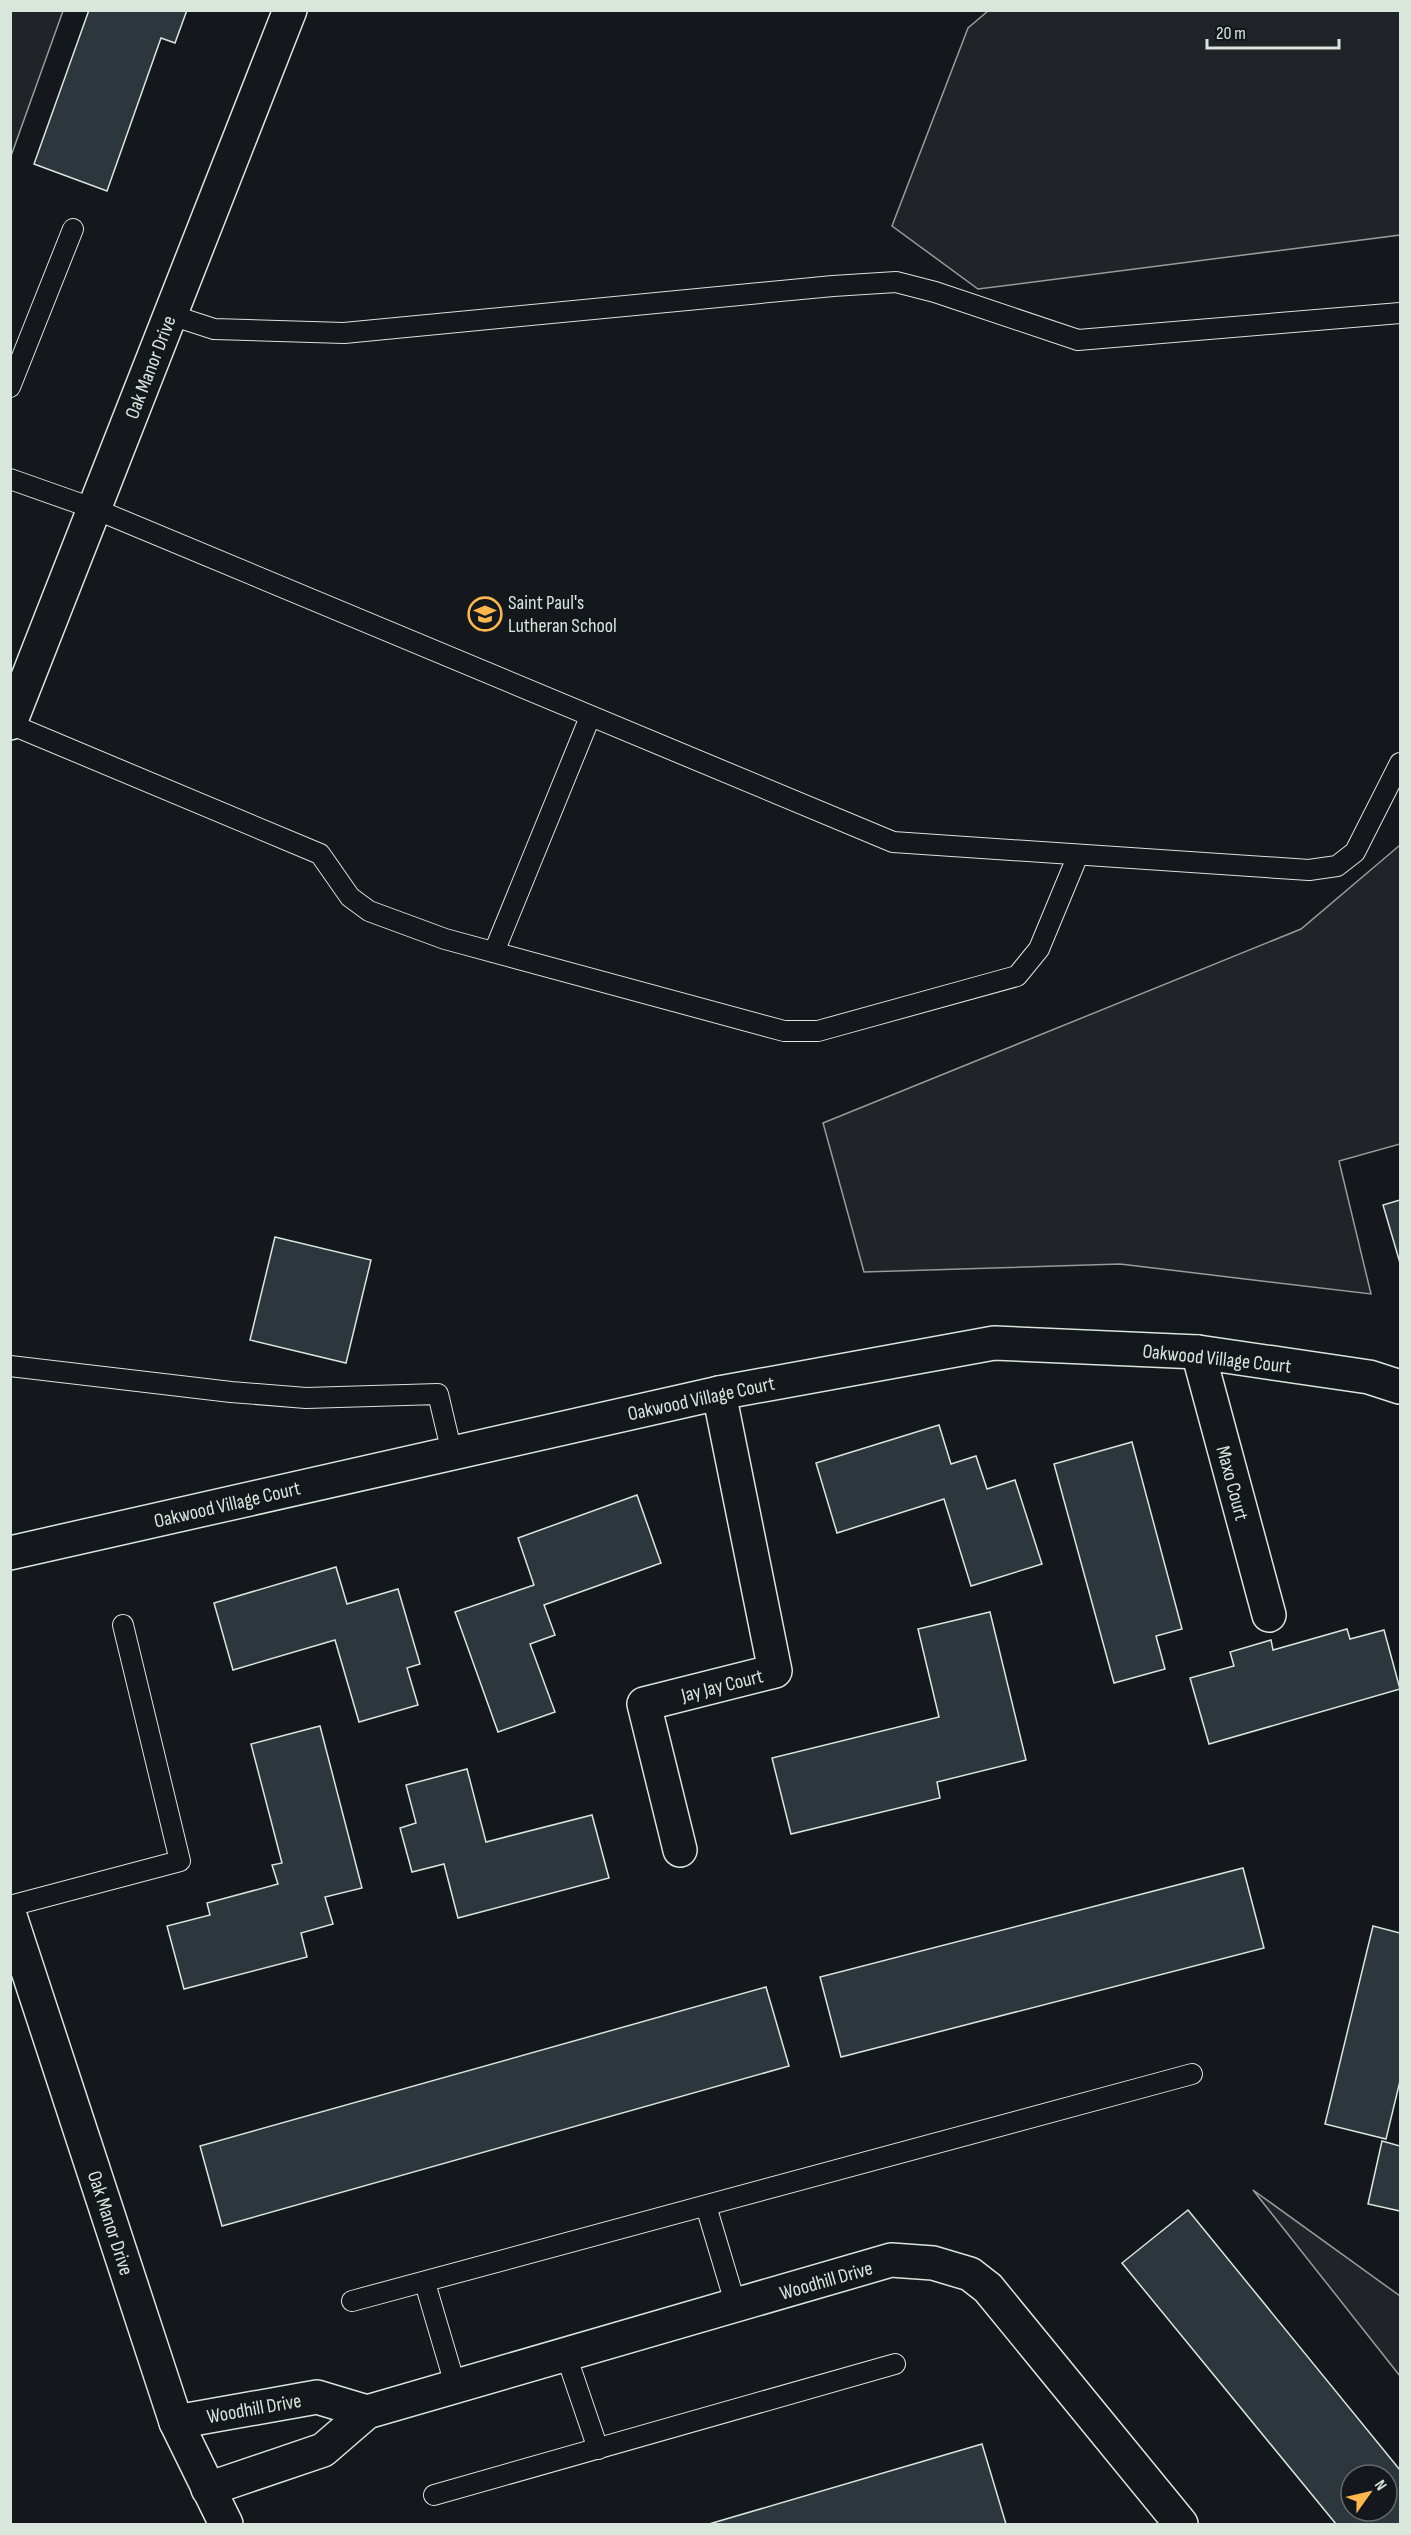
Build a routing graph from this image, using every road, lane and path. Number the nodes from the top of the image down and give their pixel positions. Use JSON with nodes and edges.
{"nodes":[{"id":1,"x":290,"y":10,"type":"edge"},
{"id":2,"x":73,"y":229,"type":"dead end"},
{"id":3,"x":1401,"y":313,"type":"edge"},
{"id":4,"x":171,"y":315,"type":"junction"},
{"id":5,"x":10,"y":387,"type":"edge"},
{"id":6,"x":10,"y":479,"type":"edge"},
{"id":7,"x":95,"y":508,"type":"junction"},
{"id":8,"x":590,"y":717,"type":"junction"},
{"id":9,"x":10,"y":724,"type":"edge"},
{"id":10,"x":1401,"y":763,"type":"edge"},
{"id":11,"x":1078,"y":855,"type":"junction"},
{"id":12,"x":494,"y":952,"type":"junction"},
{"id":13,"x":1198,"y":1352,"type":"junction"},
{"id":14,"x":10,"y":1366,"type":"edge"},
{"id":15,"x":1401,"y":1387,"type":"edge"},
{"id":16,"x":719,"y":1393,"type":"junction"},
{"id":17,"x":452,"y":1454,"type":"junction"},
{"id":18,"x":10,"y":1553,"type":"edge"},
{"id":19,"x":1269,"y":1615,"type":"dead end"},
{"id":20,"x":123,"y":1625,"type":"dead end"},
{"id":21,"x":680,"y":1850,"type":"dead end"},
{"id":22,"x":10,"y":1906,"type":"edge"},
{"id":23,"x":10,"y":1916,"type":"edge"},
{"id":24,"x":1192,"y":2074,"type":"dead end"},
{"id":25,"x":706,"y":2206,"type":"junction"},
{"id":26,"x":425,"y":2283,"type":"junction"},
{"id":27,"x":352,"y":2301,"type":"dead end"},
{"id":28,"x":736,"y":2306,"type":"junction"},
{"id":29,"x":566,"y":2355,"type":"junction"},
{"id":30,"x":895,"y":2364,"type":"dead end"},
{"id":31,"x":456,"y":2388,"type":"junction"},
{"id":32,"x":367,"y":2412,"type":"junction"},
{"id":33,"x":176,"y":2422,"type":"junction"},
{"id":34,"x":597,"y":2449,"type":"junction"},
{"id":35,"x":208,"y":2489,"type":"junction"},
{"id":36,"x":435,"y":2495,"type":"dead end"},
{"id":37,"x":226,"y":2524,"type":"edge"},
{"id":38,"x":1181,"y":2524,"type":"edge"}],
"edges":[{"from":1,"to":4,"type":"street","name":"Oak Manor Drive"},
{"from":2,"to":5,"type":"lane"},
{"from":3,"to":4,"type":"lane"},
{"from":4,"to":7,"type":"street","name":"Oak Manor Drive"},
{"from":6,"to":7,"type":"lane"},
{"from":7,"to":8,"type":"lane"},
{"from":7,"to":9,"type":"street","name":"Oak Manor Drive"},
{"from":8,"to":11,"type":"lane"},
{"from":8,"to":12,"type":"lane"},
{"from":9,"to":12,"type":"lane"},
{"from":10,"to":11,"type":"lane"},
{"from":11,"to":12,"type":"lane"},
{"from":13,"to":15,"type":"street","name":"Oakwood Village Court"},
{"from":13,"to":16,"type":"street","name":"Oakwood Village Court"},
{"from":13,"to":19,"type":"street","name":"Maxo Court"},
{"from":14,"to":17,"type":"lane"},
{"from":16,"to":17,"type":"street","name":"Oakwood Village Court"},
{"from":16,"to":21,"type":"street","name":"Jay Jay Court"},
{"from":17,"to":18,"type":"street","name":"Oakwood Village Court"},
{"from":20,"to":22,"type":"lane"},
{"from":23,"to":33,"type":"street","name":"Oak Manor Drive"},
{"from":24,"to":25,"type":"lane"},
{"from":25,"to":26,"type":"lane"},
{"from":25,"to":28,"type":"lane"},
{"from":26,"to":27,"type":"lane"},
{"from":26,"to":31,"type":"lane"},
{"from":28,"to":29,"type":"street","name":"Woodhill Drive"},
{"from":28,"to":38,"type":"street","name":"Woodhill Drive"},
{"from":29,"to":31,"type":"street","name":"Woodhill Drive"},
{"from":29,"to":34,"type":"lane"},
{"from":30,"to":34,"type":"lane"},
{"from":31,"to":32,"type":"street","name":"Woodhill Drive"},
{"from":32,"to":33,"type":"street","name":"Woodhill Drive"},
{"from":32,"to":35,"type":"street","name":"Woodhill Drive"},
{"from":33,"to":35,"type":"street","name":"Oak Manor Drive"},
{"from":34,"to":36,"type":"lane"},
{"from":35,"to":37,"type":"street","name":"Oak Manor Drive"}]}
